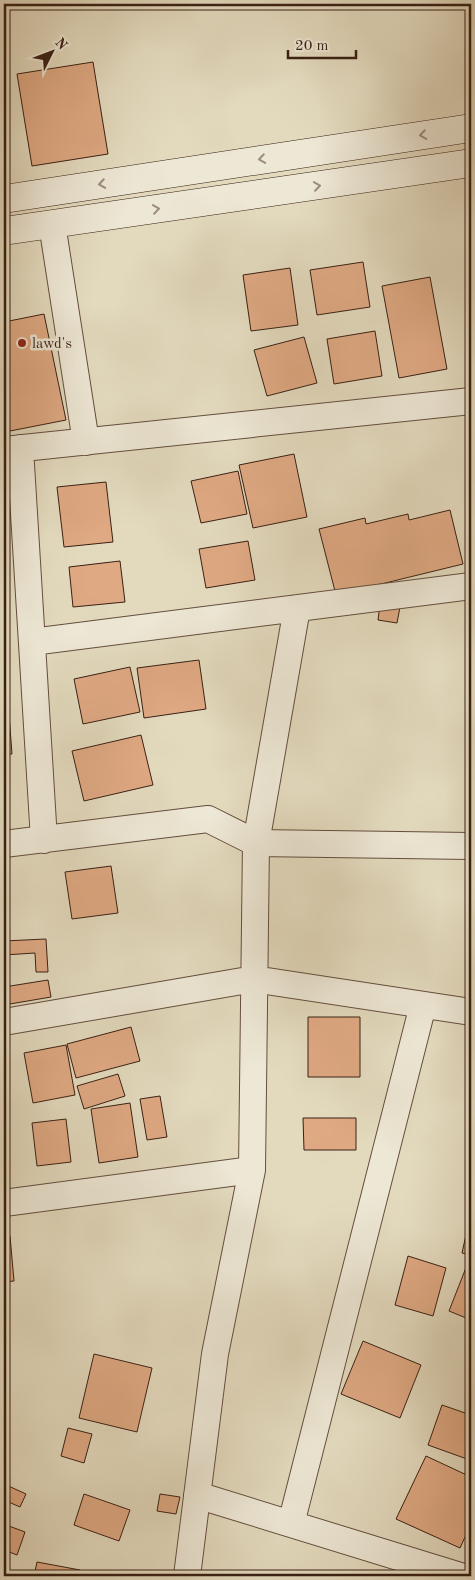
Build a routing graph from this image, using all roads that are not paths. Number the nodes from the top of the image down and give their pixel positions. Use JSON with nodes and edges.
{"nodes":[{"id":1,"x":471,"y":128,"type":"edge"},
{"id":2,"x":471,"y":163,"type":"edge"},
{"id":3,"x":4,"y":199,"type":"edge"},
{"id":4,"x":52,"y":224,"type":"junction"},
{"id":5,"x":4,"y":231,"type":"edge"},
{"id":6,"x":471,"y":401,"type":"edge"},
{"id":7,"x":86,"y":442,"type":"junction"},
{"id":8,"x":12,"y":449,"type":"edge"},
{"id":9,"x":471,"y":586,"type":"edge"},
{"id":10,"x":297,"y":608,"type":"junction"},
{"id":11,"x":32,"y":642,"type":"junction"},
{"id":12,"x":44,"y":840,"type":"junction"},
{"id":13,"x":256,"y":843,"type":"junction"},
{"id":14,"x":4,"y":844,"type":"edge"},
{"id":15,"x":471,"y":846,"type":"edge"},
{"id":16,"x":254,"y":979,"type":"junction"},
{"id":17,"x":422,"y":1005,"type":"junction"},
{"id":18,"x":471,"y":1012,"type":"edge"},
{"id":19,"x":4,"y":1022,"type":"edge"},
{"id":20,"x":252,"y":1170,"type":"junction"},
{"id":21,"x":4,"y":1204,"type":"edge"},
{"id":22,"x":197,"y":1495,"type":"junction"},
{"id":23,"x":292,"y":1524,"type":"junction"},
{"id":24,"x":471,"y":1560,"type":"edge"},
{"id":25,"x":187,"y":1576,"type":"edge"},
{"id":26,"x":460,"y":1576,"type":"edge"},
{"id":27,"x":466,"y":1576,"type":"edge"}],
"edges":[{"from":1,"to":3,"type":"main road","one_way":true},
{"from":4,"to":2,"type":"main road","one_way":true},
{"from":4,"to":5,"type":"main road"},
{"from":4,"to":7,"type":"street"},
{"from":6,"to":7,"type":"street"},
{"from":7,"to":8,"type":"street"},
{"from":8,"to":11,"type":"street"},
{"from":9,"to":10,"type":"street"},
{"from":10,"to":11,"type":"street"},
{"from":10,"to":13,"type":"street"},
{"from":11,"to":12,"type":"street"},
{"from":12,"to":13,"type":"street"},
{"from":12,"to":14,"type":"street"},
{"from":13,"to":15,"type":"street"},
{"from":13,"to":16,"type":"street"},
{"from":16,"to":17,"type":"street"},
{"from":16,"to":19,"type":"street"},
{"from":16,"to":20,"type":"street"},
{"from":17,"to":18,"type":"street"},
{"from":17,"to":23,"type":"street"},
{"from":20,"to":21,"type":"street"},
{"from":20,"to":22,"type":"street"},
{"from":22,"to":23,"type":"street"},
{"from":22,"to":25,"type":"street"},
{"from":23,"to":26,"type":"street"},
{"from":24,"to":27,"type":"street"}]}
